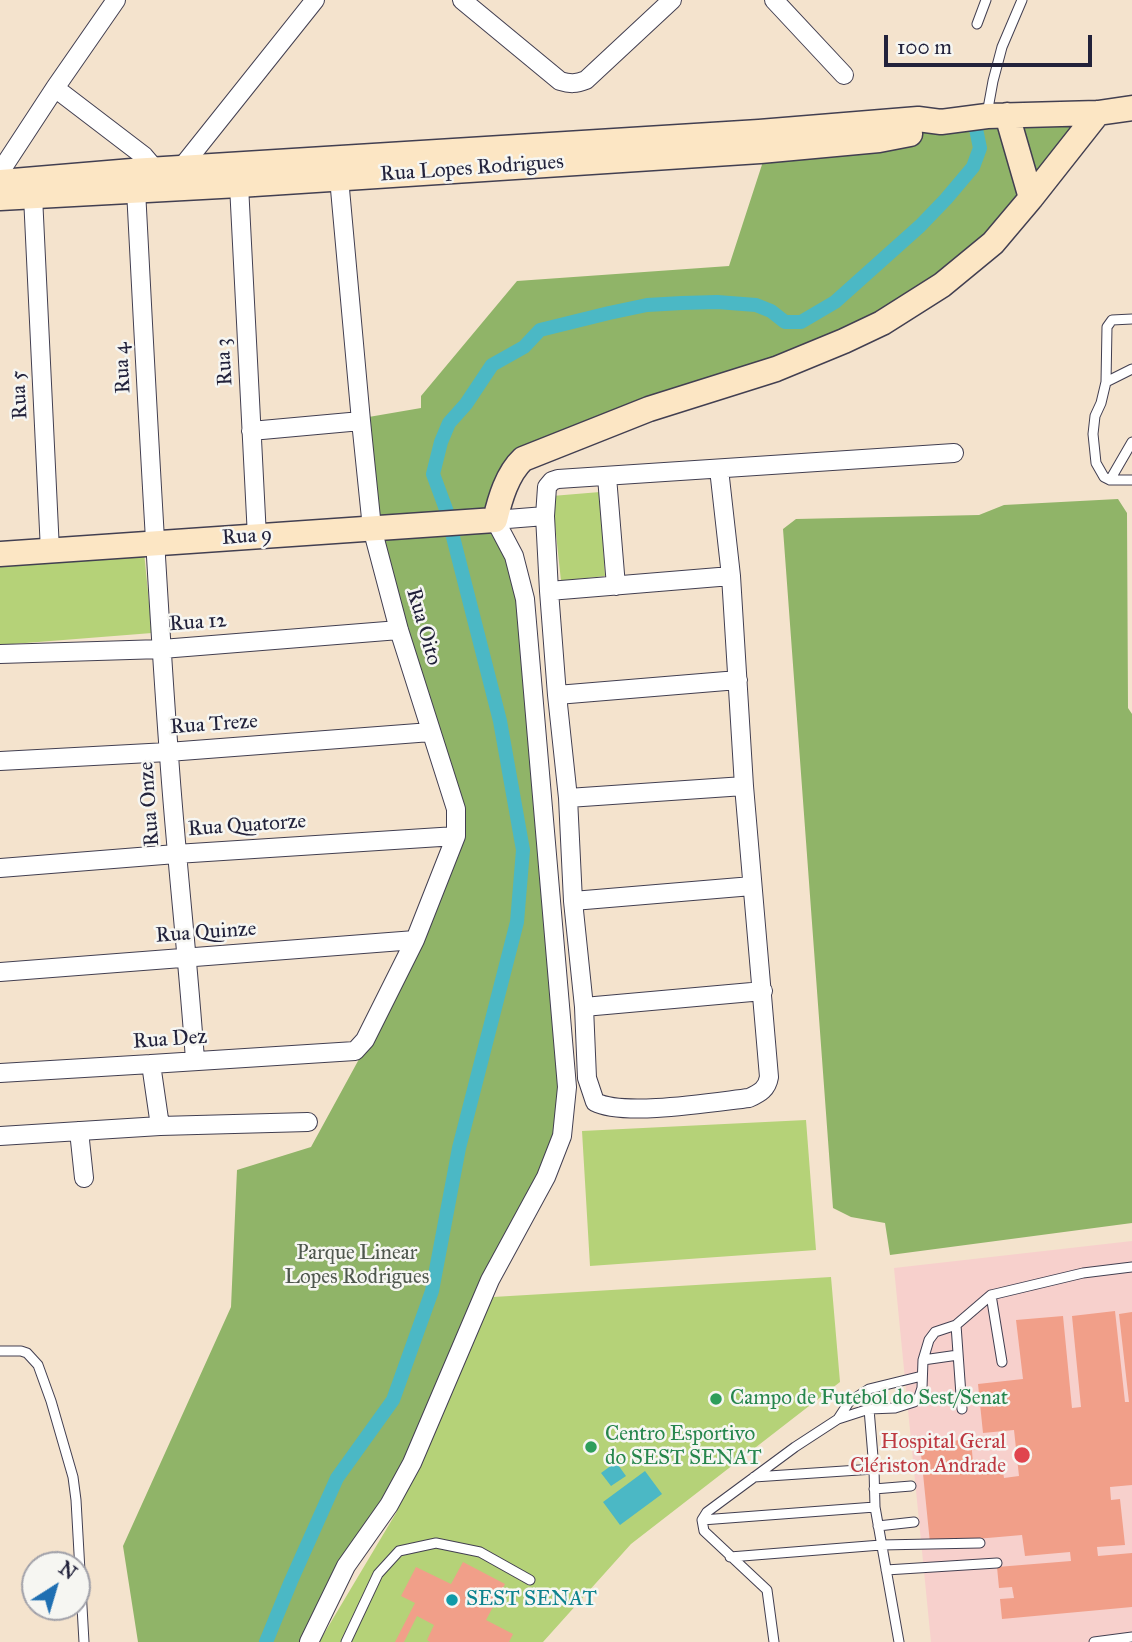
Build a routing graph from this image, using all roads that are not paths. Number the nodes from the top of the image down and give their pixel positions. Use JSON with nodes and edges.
{"nodes":[{"id":1,"x":116,"y":0,"type":"edge"},
{"id":2,"x":315,"y":0,"type":"edge"},
{"id":3,"x":462,"y":0,"type":"edge"},
{"id":4,"x":671,"y":0,"type":"edge"},
{"id":5,"x":774,"y":0,"type":"edge"},
{"id":6,"x":986,"y":0,"type":"edge"},
{"id":7,"x":1022,"y":0,"type":"edge"},
{"id":8,"x":977,"y":24,"type":"dead end"},
{"id":9,"x":844,"y":75,"type":"dead end"},
{"id":10,"x":55,"y":88,"type":"junction"},
{"id":11,"x":1132,"y":108,"type":"edge"},
{"id":12,"x":1098,"y":113,"type":"junction"},
{"id":13,"x":997,"y":116,"type":"junction"},
{"id":14,"x":464,"y":160,"type":"junction"},
{"id":15,"x":169,"y":169,"type":"junction"},
{"id":16,"x":0,"y":172,"type":"edge"},
{"id":17,"x":265,"y":173,"type":"junction"},
{"id":18,"x":339,"y":178,"type":"junction"},
{"id":19,"x":0,"y":181,"type":"edge"},
{"id":20,"x":239,"y":185,"type":"junction"},
{"id":21,"x":136,"y":190,"type":"junction"},
{"id":22,"x":33,"y":196,"type":"junction"},
{"id":23,"x":0,"y":198,"type":"edge"},
{"id":24,"x":1031,"y":198,"type":"junction"},
{"id":25,"x":1132,"y":319,"type":"edge"},
{"id":26,"x":1132,"y":369,"type":"edge"},
{"id":27,"x":1107,"y":382,"type":"junction"},
{"id":28,"x":361,"y":421,"type":"junction"},
{"id":29,"x":251,"y":431,"type":"junction"},
{"id":30,"x":1132,"y":442,"type":"edge"},
{"id":31,"x":954,"y":453,"type":"dead end"},
{"id":32,"x":719,"y":469,"type":"junction"},
{"id":33,"x":607,"y":477,"type":"junction"},
{"id":34,"x":1110,"y":480,"type":"junction"},
{"id":35,"x":1132,"y":480,"type":"edge"},
{"id":36,"x":545,"y":516,"type":"junction"},
{"id":37,"x":495,"y":520,"type":"junction"},
{"id":38,"x":372,"y":527,"type":"junction"},
{"id":39,"x":257,"y":537,"type":"junction"},
{"id":40,"x":156,"y":544,"type":"junction"},
{"id":41,"x":50,"y":551,"type":"junction"},
{"id":42,"x":0,"y":554,"type":"edge"},
{"id":43,"x":731,"y":576,"type":"junction"},
{"id":44,"x":617,"y":586,"type":"junction"},
{"id":45,"x":549,"y":591,"type":"junction"},
{"id":46,"x":399,"y":630,"type":"junction"},
{"id":47,"x":162,"y":649,"type":"junction"},
{"id":48,"x":0,"y":654,"type":"edge"},
{"id":49,"x":738,"y":680,"type":"junction"},
{"id":50,"x":557,"y":695,"type":"junction"},
{"id":51,"x":430,"y":732,"type":"junction"},
{"id":52,"x":168,"y":752,"type":"junction"},
{"id":53,"x":0,"y":761,"type":"edge"},
{"id":54,"x":744,"y":786,"type":"junction"},
{"id":55,"x":568,"y":798,"type":"junction"},
{"id":56,"x":456,"y":836,"type":"junction"},
{"id":57,"x":176,"y":854,"type":"junction"},
{"id":58,"x":0,"y":868,"type":"edge"},
{"id":59,"x":752,"y":887,"type":"junction"},
{"id":60,"x":573,"y":901,"type":"junction"},
{"id":61,"x":415,"y":940,"type":"junction"},
{"id":62,"x":188,"y":958,"type":"junction"},
{"id":63,"x":0,"y":972,"type":"edge"},
{"id":64,"x":763,"y":992,"type":"junction"},
{"id":65,"x":584,"y":1007,"type":"junction"},
{"id":66,"x":342,"y":1052,"type":"joint"},
{"id":67,"x":195,"y":1060,"type":"junction"},
{"id":68,"x":151,"y":1065,"type":"junction"},
{"id":69,"x":0,"y":1073,"type":"edge"},
{"id":70,"x":308,"y":1122,"type":"dead end"},
{"id":71,"x":160,"y":1126,"type":"junction"},
{"id":72,"x":79,"y":1131,"type":"junction"},
{"id":73,"x":0,"y":1136,"type":"edge"},
{"id":74,"x":84,"y":1178,"type":"dead end"},
{"id":75,"x":1132,"y":1267,"type":"edge"},
{"id":76,"x":991,"y":1295,"type":"junction"},
{"id":77,"x":956,"y":1325,"type":"junction"},
{"id":78,"x":0,"y":1351,"type":"edge"},
{"id":79,"x":958,"y":1355,"type":"junction"},
{"id":80,"x":923,"y":1360,"type":"junction"},
{"id":81,"x":1002,"y":1362,"type":"dead end"},
{"id":82,"x":922,"y":1376,"type":"junction"},
{"id":83,"x":869,"y":1409,"type":"junction"},
{"id":84,"x":962,"y":1409,"type":"dead end"},
{"id":85,"x":838,"y":1419,"type":"junction"},
{"id":86,"x":874,"y":1469,"type":"junction"},
{"id":87,"x":752,"y":1477,"type":"junction"},
{"id":88,"x":911,"y":1486,"type":"dead end"},
{"id":89,"x":874,"y":1489,"type":"junction"},
{"id":90,"x":875,"y":1507,"type":"junction"},
{"id":91,"x":702,"y":1520,"type":"junction"},
{"id":92,"x":914,"y":1522,"type":"dead end"},
{"id":93,"x":878,"y":1526,"type":"junction"},
{"id":94,"x":980,"y":1543,"type":"dead end"},
{"id":95,"x":881,"y":1545,"type":"junction"},
{"id":96,"x":730,"y":1557,"type":"junction"},
{"id":97,"x":997,"y":1563,"type":"dead end"},
{"id":98,"x":886,"y":1570,"type":"junction"},
{"id":99,"x":530,"y":1580,"type":"dead end"},
{"id":100,"x":1132,"y":1637,"type":"edge"},
{"id":101,"x":84,"y":1642,"type":"edge"},
{"id":102,"x":309,"y":1642,"type":"edge"},
{"id":103,"x":346,"y":1642,"type":"edge"},
{"id":104,"x":774,"y":1642,"type":"edge"},
{"id":105,"x":899,"y":1642,"type":"edge"},
{"id":106,"x":1094,"y":1642,"type":"edge"}],
"edges":[{"from":1,"to":10,"type":"street"},
{"from":2,"to":15,"type":"street"},
{"from":3,"to":4,"type":"street"},
{"from":5,"to":9,"type":"street"},
{"from":6,"to":8,"type":"lane"},
{"from":7,"to":13,"type":"lane"},
{"from":10,"to":15,"type":"street"},
{"from":10,"to":16,"type":"street"},
{"from":11,"to":12,"type":"street","name":"Rua Lopes Rodrigues"},
{"from":12,"to":13,"type":"street","name":"Rua Lopes Rodrigues"},
{"from":12,"to":24,"type":"street"},
{"from":13,"to":14,"type":"street","name":"Rua Lopes Rodrigues"},
{"from":13,"to":24,"type":"street"},
{"from":14,"to":17,"type":"street","name":"Rua Lopes Rodrigues"},
{"from":14,"to":18,"type":"street","name":"Rua Lopes Rodrigues"},
{"from":15,"to":17,"type":"street","name":"Rua Lopes Rodrigues"},
{"from":15,"to":19,"type":"street","name":"Rua Lopes Rodrigues"},
{"from":17,"to":18,"type":"street","name":"Rua Lopes Rodrigues"},
{"from":17,"to":20,"type":"street","name":"Rua Lopes Rodrigues"},
{"from":18,"to":28,"type":"street","name":"Rua Oito"},
{"from":20,"to":21,"type":"street","name":"Rua Lopes Rodrigues"},
{"from":20,"to":29,"type":"street","name":"Rua 3"},
{"from":21,"to":22,"type":"street","name":"Rua Lopes Rodrigues"},
{"from":21,"to":40,"type":"street","name":"Rua 4"},
{"from":22,"to":23,"type":"street","name":"Rua Lopes Rodrigues"},
{"from":22,"to":41,"type":"street","name":"Rua 5"},
{"from":24,"to":37,"type":"street"},
{"from":25,"to":27,"type":"lane"},
{"from":26,"to":27,"type":"lane"},
{"from":27,"to":34,"type":"lane"},
{"from":28,"to":29,"type":"street"},
{"from":28,"to":38,"type":"street","name":"Rua Oito"},
{"from":29,"to":39,"type":"street","name":"Rua 3"},
{"from":30,"to":34,"type":"lane"},
{"from":31,"to":32,"type":"street"},
{"from":32,"to":33,"type":"street"},
{"from":32,"to":43,"type":"street"},
{"from":33,"to":36,"type":"street"},
{"from":33,"to":44,"type":"street"},
{"from":34,"to":35,"type":"lane"},
{"from":36,"to":37,"type":"street"},
{"from":36,"to":45,"type":"street"},
{"from":37,"to":38,"type":"street","name":"Rua 9"},
{"from":37,"to":102,"type":"street"},
{"from":38,"to":39,"type":"street","name":"Rua 9"},
{"from":38,"to":46,"type":"street","name":"Rua Oito"},
{"from":39,"to":40,"type":"street","name":"Rua 9"},
{"from":40,"to":41,"type":"street","name":"Rua 9"},
{"from":40,"to":47,"type":"street","name":"Rua Onze"},
{"from":41,"to":42,"type":"street","name":"Rua 9"},
{"from":43,"to":44,"type":"street"},
{"from":43,"to":49,"type":"street"},
{"from":44,"to":45,"type":"street"},
{"from":45,"to":50,"type":"street"},
{"from":46,"to":47,"type":"street","name":"Rua 12"},
{"from":46,"to":51,"type":"street","name":"Rua Oito"},
{"from":47,"to":48,"type":"street","name":"Rua 12"},
{"from":47,"to":52,"type":"street","name":"Rua Onze"},
{"from":49,"to":50,"type":"street"},
{"from":49,"to":54,"type":"street"},
{"from":50,"to":55,"type":"street"},
{"from":51,"to":52,"type":"street","name":"Rua Treze"},
{"from":51,"to":56,"type":"street","name":"Rua Oito"},
{"from":52,"to":53,"type":"street","name":"Rua Treze"},
{"from":52,"to":57,"type":"street","name":"Rua Onze"},
{"from":54,"to":55,"type":"street"},
{"from":54,"to":59,"type":"street"},
{"from":55,"to":60,"type":"street"},
{"from":56,"to":57,"type":"street","name":"Rua Quatorze"},
{"from":56,"to":61,"type":"street","name":"Rua Oito"},
{"from":57,"to":58,"type":"street","name":"Rua Quatorze"},
{"from":57,"to":62,"type":"street","name":"Rua Onze"},
{"from":59,"to":60,"type":"street"},
{"from":59,"to":64,"type":"street"},
{"from":60,"to":65,"type":"street"},
{"from":61,"to":62,"type":"street","name":"Rua Quinze"},
{"from":61,"to":66,"type":"street","name":"Rua Oito"},
{"from":62,"to":63,"type":"street","name":"Rua Quinze"},
{"from":62,"to":67,"type":"street","name":"Rua Onze"},
{"from":64,"to":65,"type":"street"},
{"from":64,"to":65,"type":"street"},
{"from":66,"to":67,"type":"street","name":"Rua Dez"},
{"from":67,"to":68,"type":"street","name":"Rua Dez"},
{"from":68,"to":69,"type":"street","name":"Rua Dez"},
{"from":68,"to":71,"type":"street"},
{"from":70,"to":71,"type":"street"},
{"from":71,"to":72,"type":"street"},
{"from":72,"to":73,"type":"street"},
{"from":72,"to":74,"type":"street"},
{"from":75,"to":76,"type":"lane"},
{"from":76,"to":77,"type":"lane"},
{"from":76,"to":81,"type":"lane"},
{"from":77,"to":79,"type":"lane"},
{"from":77,"to":80,"type":"lane"},
{"from":78,"to":101,"type":"lane"},
{"from":79,"to":80,"type":"lane"},
{"from":79,"to":84,"type":"lane"},
{"from":80,"to":82,"type":"lane"},
{"from":82,"to":83,"type":"lane"},
{"from":82,"to":85,"type":"lane"},
{"from":83,"to":85,"type":"lane"},
{"from":83,"to":86,"type":"lane"},
{"from":85,"to":87,"type":"lane"},
{"from":86,"to":87,"type":"lane"},
{"from":86,"to":89,"type":"lane"},
{"from":87,"to":91,"type":"lane"},
{"from":88,"to":89,"type":"lane"},
{"from":89,"to":90,"type":"lane"},
{"from":90,"to":91,"type":"lane"},
{"from":90,"to":93,"type":"lane"},
{"from":91,"to":96,"type":"lane"},
{"from":92,"to":93,"type":"lane"},
{"from":93,"to":95,"type":"lane"},
{"from":94,"to":95,"type":"lane"},
{"from":95,"to":96,"type":"lane"},
{"from":95,"to":98,"type":"lane"},
{"from":96,"to":104,"type":"lane"},
{"from":97,"to":98,"type":"lane"},
{"from":98,"to":105,"type":"lane"},
{"from":99,"to":103,"type":"lane"},
{"from":100,"to":106,"type":"lane"}]}
